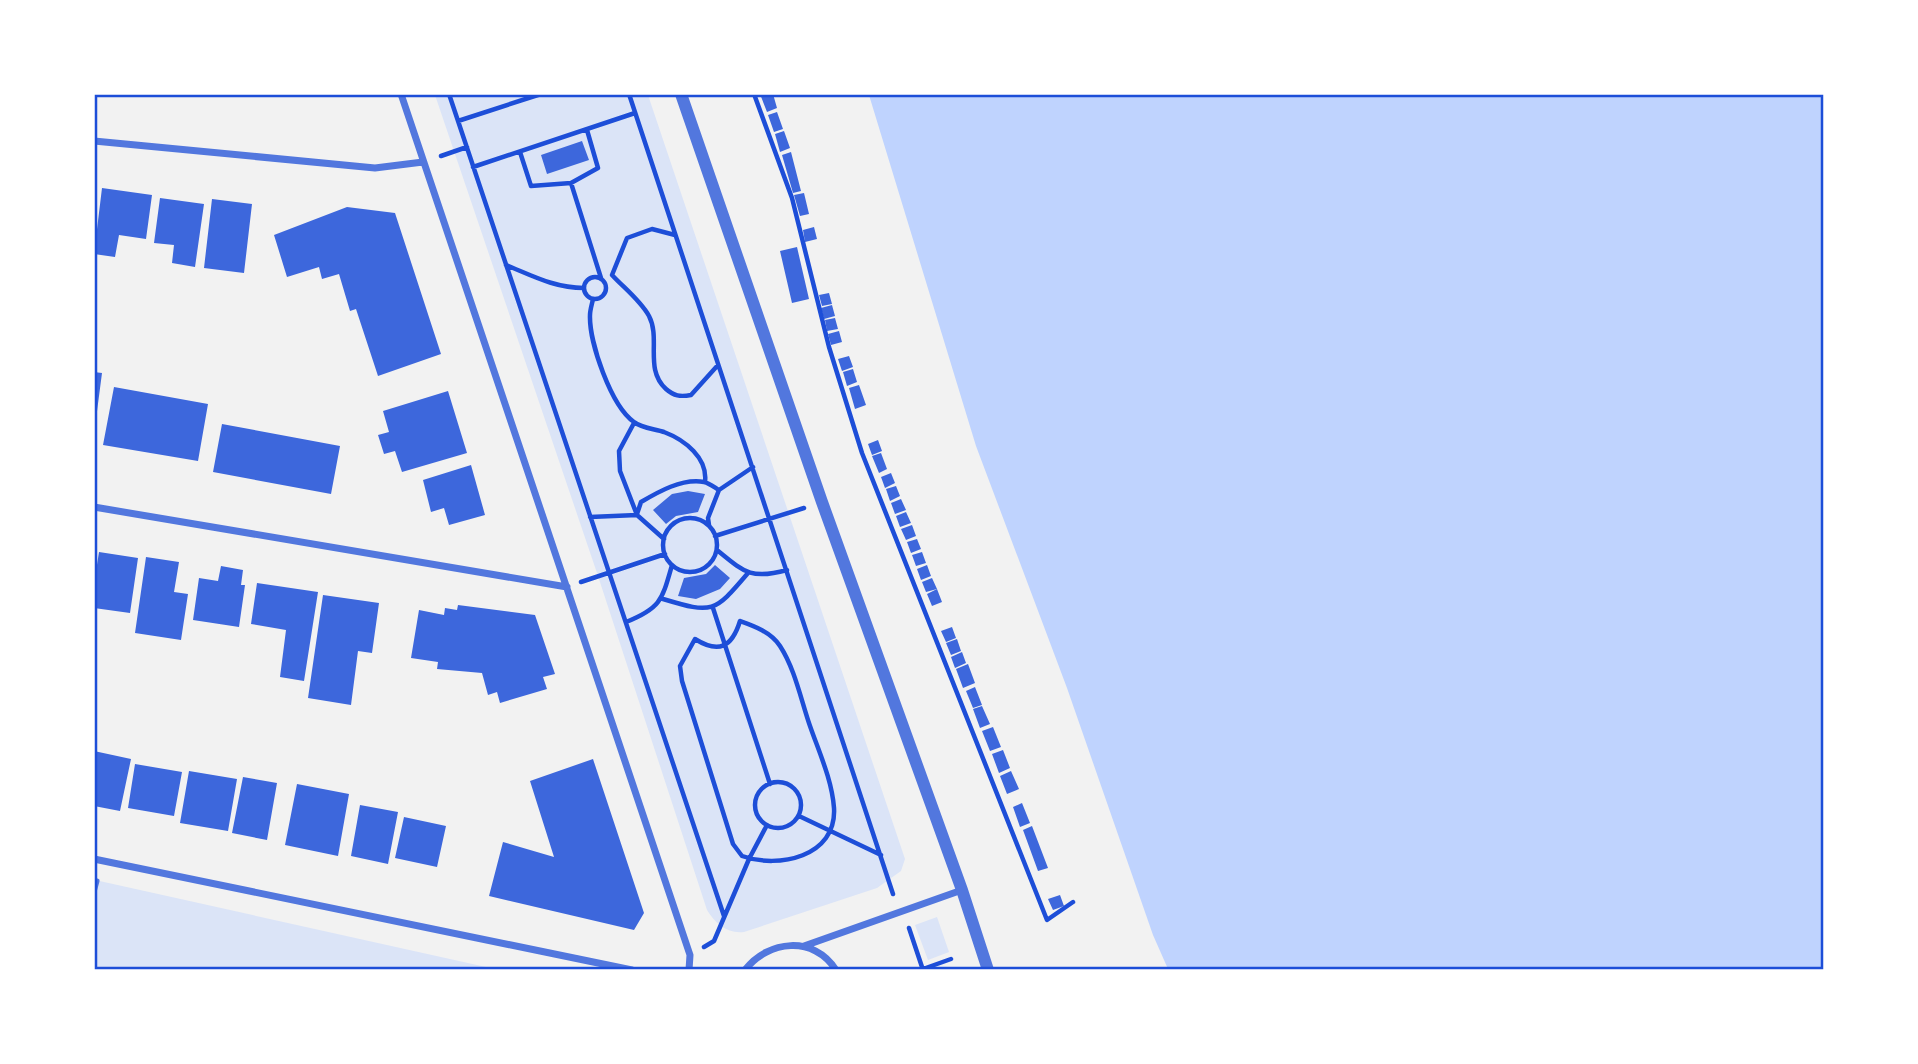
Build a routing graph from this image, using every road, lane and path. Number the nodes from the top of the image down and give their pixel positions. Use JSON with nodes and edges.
{"nodes":[{"id":1,"x":401,"y":94,"type":"edge"},
{"id":2,"x":449,"y":94,"type":"edge"},
{"id":3,"x":541,"y":94,"type":"edge"},
{"id":4,"x":629,"y":94,"type":"edge"},
{"id":5,"x":681,"y":94,"type":"edge"},
{"id":6,"x":754,"y":94,"type":"edge"},
{"id":7,"x":635,"y":113,"type":"junction"},
{"id":8,"x":458,"y":121,"type":"junction"},
{"id":9,"x":587,"y":130,"type":"junction"},
{"id":10,"x":94,"y":141,"type":"edge"},
{"id":11,"x":467,"y":147,"type":"junction"},
{"id":12,"x":520,"y":152,"type":"junction"},
{"id":13,"x":423,"y":162,"type":"junction"},
{"id":14,"x":473,"y":167,"type":"junction"},
{"id":15,"x":571,"y":183,"type":"junction"},
{"id":16,"x":676,"y":235,"type":"junction"},
{"id":17,"x":506,"y":265,"type":"junction"},
{"id":18,"x":612,"y":275,"type":"junction"},
{"id":19,"x":602,"y":279,"type":"junction"},
{"id":20,"x":584,"y":288,"type":"junction"},
{"id":21,"x":593,"y":299,"type":"junction"},
{"id":22,"x":719,"y":365,"type":"junction"},
{"id":23,"x":634,"y":423,"type":"junction"},
{"id":24,"x":753,"y":467,"type":"junction"},
{"id":25,"x":705,"y":482,"type":"junction"},
{"id":26,"x":719,"y":490,"type":"junction"},
{"id":27,"x":822,"y":502,"type":"junction"},
{"id":28,"x":94,"y":507,"type":"edge"},
{"id":29,"x":637,"y":515,"type":"junction"},
{"id":30,"x":590,"y":517,"type":"junction"},
{"id":31,"x":770,"y":519,"type":"junction"},
{"id":32,"x":709,"y":526,"type":"junction"},
{"id":33,"x":715,"y":536,"type":"junction"},
{"id":34,"x":664,"y":539,"type":"junction"},
{"id":35,"x":717,"y":550,"type":"junction"},
{"id":36,"x":665,"y":554,"type":"junction"},
{"id":37,"x":672,"y":565,"type":"junction"},
{"id":38,"x":787,"y":570,"type":"junction"},
{"id":39,"x":609,"y":573,"type":"junction"},
{"id":40,"x":748,"y":573,"type":"junction"},
{"id":41,"x":567,"y":587,"type":"junction"},
{"id":42,"x":663,"y":599,"type":"junction"},
{"id":43,"x":713,"y":608,"type":"junction"},
{"id":44,"x":626,"y":622,"type":"junction"},
{"id":45,"x":725,"y":645,"type":"junction"},
{"id":46,"x":770,"y":784,"type":"junction"},
{"id":47,"x":799,"y":816,"type":"junction"},
{"id":48,"x":767,"y":825,"type":"junction"},
{"id":49,"x":830,"y":831,"type":"junction"},
{"id":50,"x":882,"y":856,"type":"junction"},
{"id":51,"x":94,"y":859,"type":"edge"},
{"id":52,"x":749,"y":859,"type":"junction"},
{"id":53,"x":97,"y":881,"type":"dead end"},
{"id":54,"x":962,"y":890,"type":"junction"},
{"id":55,"x":94,"y":891,"type":"edge"},
{"id":56,"x":893,"y":895,"type":"dead end"},
{"id":57,"x":1073,"y":902,"type":"dead end"},
{"id":58,"x":724,"y":916,"type":"junction"},
{"id":59,"x":909,"y":928,"type":"dead end"},
{"id":60,"x":804,"y":946,"type":"junction"},
{"id":61,"x":690,"y":955,"type":"junction"},
{"id":62,"x":951,"y":959,"type":"dead end"},
{"id":63,"x":923,"y":969,"type":"edge"},
{"id":64,"x":632,"y":970,"type":"edge"},
{"id":65,"x":689,"y":970,"type":"edge"},
{"id":66,"x":745,"y":970,"type":"edge"},
{"id":67,"x":836,"y":970,"type":"edge"},
{"id":68,"x":988,"y":970,"type":"edge"}],
"edges":[{"from":1,"to":13,"type":"street"},
{"from":2,"to":8,"type":"path"},
{"from":3,"to":8,"type":"path"},
{"from":4,"to":7,"type":"path"},
{"from":5,"to":27,"type":"street"},
{"from":6,"to":57,"type":"path"},
{"from":7,"to":9,"type":"path"},
{"from":7,"to":16,"type":"path"},
{"from":8,"to":11,"type":"path"},
{"from":9,"to":12,"type":"path"},
{"from":9,"to":15,"type":"path"},
{"from":10,"to":13,"type":"street"},
{"from":11,"to":13,"type":"path"},
{"from":11,"to":14,"type":"path"},
{"from":12,"to":14,"type":"path"},
{"from":12,"to":15,"type":"path"},
{"from":13,"to":41,"type":"street"},
{"from":14,"to":17,"type":"path"},
{"from":15,"to":19,"type":"path"},
{"from":16,"to":18,"type":"path"},
{"from":16,"to":22,"type":"path"},
{"from":17,"to":20,"type":"path"},
{"from":17,"to":30,"type":"path"},
{"from":18,"to":19,"type":"path"},
{"from":18,"to":22,"type":"path"},
{"from":19,"to":20,"type":"path"},
{"from":19,"to":21,"type":"path"},
{"from":20,"to":21,"type":"path"},
{"from":21,"to":23,"type":"path"},
{"from":22,"to":24,"type":"path"},
{"from":23,"to":25,"type":"path"},
{"from":23,"to":29,"type":"path"},
{"from":24,"to":26,"type":"path"},
{"from":24,"to":31,"type":"path"},
{"from":25,"to":26,"type":"path"},
{"from":25,"to":29,"type":"path"},
{"from":26,"to":32,"type":"path"},
{"from":27,"to":31,"type":"path"},
{"from":27,"to":54,"type":"street"},
{"from":28,"to":41,"type":"street"},
{"from":29,"to":30,"type":"path"},
{"from":29,"to":34,"type":"path"},
{"from":30,"to":39,"type":"path"},
{"from":31,"to":33,"type":"path"},
{"from":31,"to":38,"type":"path"},
{"from":32,"to":33,"type":"path"},
{"from":32,"to":34,"type":"path"},
{"from":33,"to":35,"type":"path"},
{"from":34,"to":36,"type":"path"},
{"from":35,"to":37,"type":"path"},
{"from":35,"to":40,"type":"path"},
{"from":36,"to":37,"type":"path"},
{"from":36,"to":39,"type":"path"},
{"from":37,"to":42,"type":"path"},
{"from":38,"to":40,"type":"path"},
{"from":38,"to":50,"type":"path"},
{"from":39,"to":41,"type":"path"},
{"from":39,"to":44,"type":"path"},
{"from":40,"to":43,"type":"path"},
{"from":41,"to":61,"type":"street"},
{"from":42,"to":43,"type":"path"},
{"from":42,"to":44,"type":"path"},
{"from":43,"to":45,"type":"path"},
{"from":44,"to":58,"type":"path"},
{"from":45,"to":46,"type":"path"},
{"from":45,"to":49,"type":"path"},
{"from":45,"to":52,"type":"path"},
{"from":46,"to":47,"type":"path"},
{"from":46,"to":48,"type":"path"},
{"from":47,"to":48,"type":"path"},
{"from":47,"to":49,"type":"path"},
{"from":48,"to":52,"type":"path"},
{"from":49,"to":50,"type":"path"},
{"from":49,"to":52,"type":"path"},
{"from":50,"to":56,"type":"path"},
{"from":51,"to":64,"type":"street"},
{"from":52,"to":58,"type":"path"},
{"from":53,"to":55,"type":"lane"},
{"from":54,"to":60,"type":"street"},
{"from":54,"to":68,"type":"street"},
{"from":58,"to":61,"type":"path"},
{"from":59,"to":63,"type":"path"},
{"from":60,"to":66,"type":"street"},
{"from":60,"to":67,"type":"street"},
{"from":61,"to":65,"type":"street"},
{"from":62,"to":63,"type":"path"}]}
